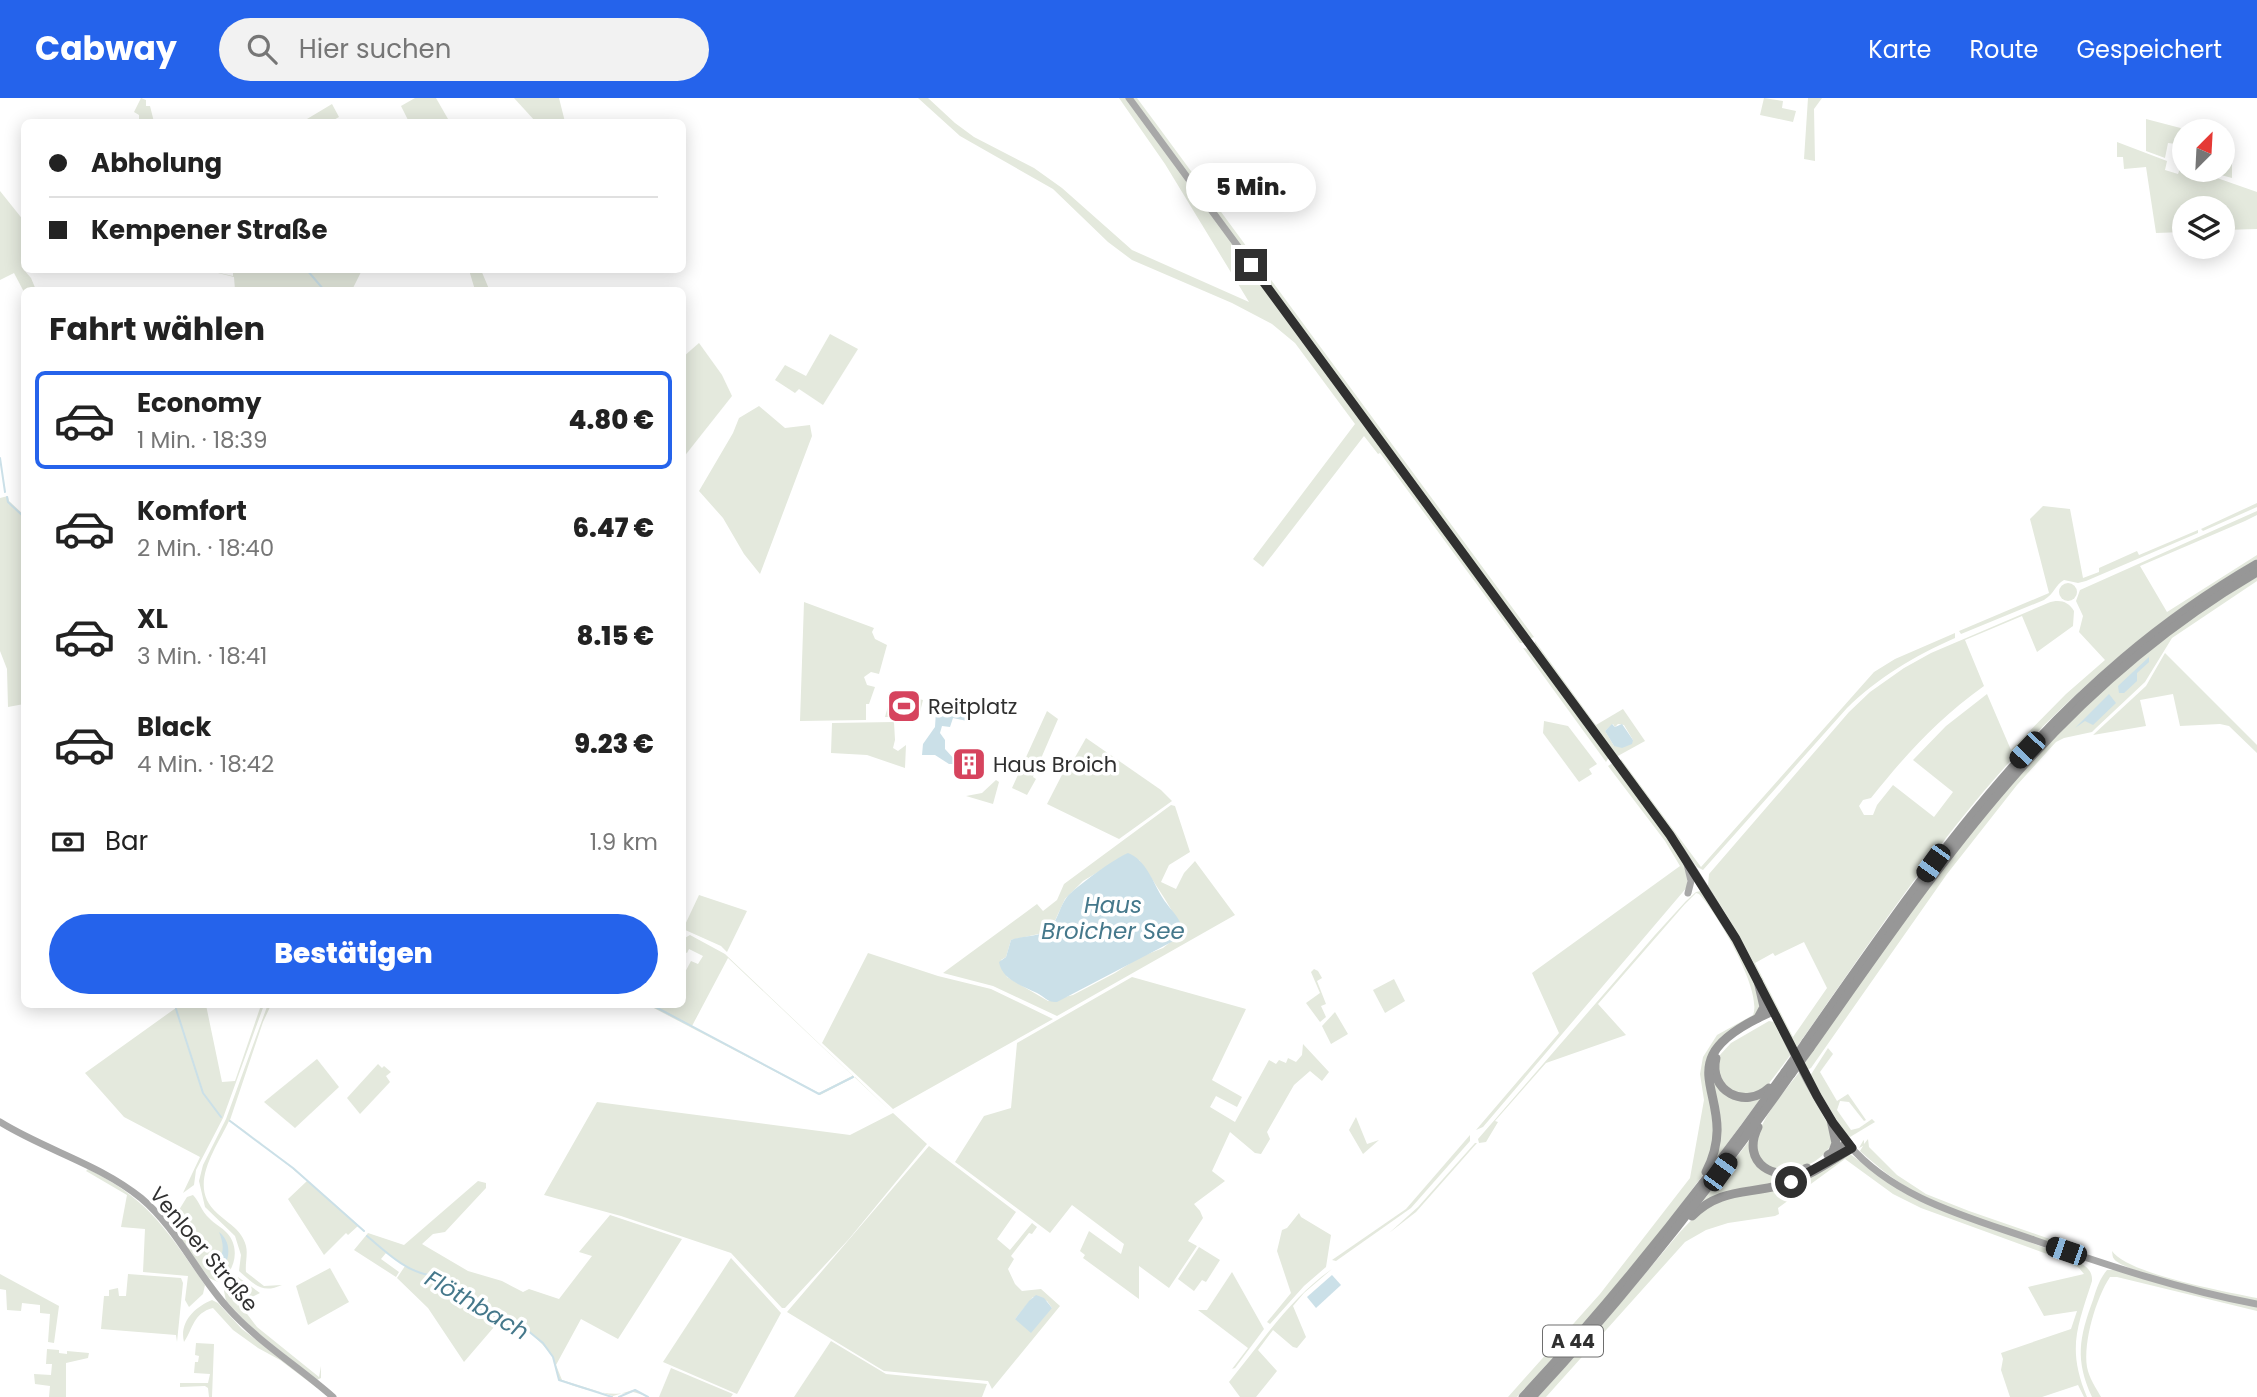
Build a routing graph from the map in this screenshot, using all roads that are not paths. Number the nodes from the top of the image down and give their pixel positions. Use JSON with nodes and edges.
{"nodes":[{"id":1,"x":1129,"y":98,"type":"edge"},
{"id":2,"x":2257,"y":564,"type":"edge"},
{"id":3,"x":2257,"y":572,"type":"edge"},
{"id":4,"x":1685,"y":856,"type":"junction"},
{"id":5,"x":1688,"y":894,"type":"dead end"},
{"id":6,"x":1758,"y":981,"type":"junction"},
{"id":7,"x":1774,"y":1013,"type":"junction"},
{"id":8,"x":1757,"y":1019,"type":"junction"},
{"id":9,"x":1808,"y":1045,"type":"junction"},
{"id":10,"x":1788,"y":1073,"type":"junction"},
{"id":11,"x":1781,"y":1089,"type":"junction"},
{"id":12,"x":1831,"y":1120,"type":"junction"},
{"id":13,"x":0,"y":1122,"type":"edge"},
{"id":14,"x":1850,"y":1145,"type":"junction"},
{"id":15,"x":1832,"y":1153,"type":"junction"},
{"id":16,"x":1680,"y":1213,"type":"junction"},
{"id":17,"x":1672,"y":1235,"type":"junction"},
{"id":18,"x":2257,"y":1304,"type":"edge"},
{"id":19,"x":333,"y":1397,"type":"edge"},
{"id":20,"x":1522,"y":1397,"type":"edge"},
{"id":21,"x":1532,"y":1397,"type":"edge"}],
"edges":[{"from":1,"to":4,"type":"main road"},
{"from":2,"to":9,"type":"highway","number":"A 44"},
{"from":3,"to":9,"type":"highway","number":"A 44"},
{"from":4,"to":5,"type":"main road"},
{"from":4,"to":6,"type":"main road"},
{"from":6,"to":7,"type":"main road"},
{"from":6,"to":8,"type":"highway"},
{"from":7,"to":8,"type":"highway"},
{"from":7,"to":10,"type":"highway"},
{"from":7,"to":12,"type":"main road"},
{"from":8,"to":16,"type":"highway"},
{"from":9,"to":10,"type":"highway","number":"A 44","bridge":true},
{"from":10,"to":11,"type":"highway","number":"A 44"},
{"from":10,"to":16,"type":"highway","number":"A 44"},
{"from":11,"to":15,"type":"highway"},
{"from":11,"to":17,"type":"highway","number":"A 44"},
{"from":12,"to":14,"type":"main road"},
{"from":12,"to":15,"type":"highway"},
{"from":13,"to":19,"type":"main road","name":"Venloer Straße"},
{"from":14,"to":15,"type":"highway"},
{"from":14,"to":17,"type":"highway"},
{"from":14,"to":18,"type":"main road"},
{"from":16,"to":20,"type":"highway","number":"A 44"},
{"from":17,"to":21,"type":"highway","number":"A 44"}]}
